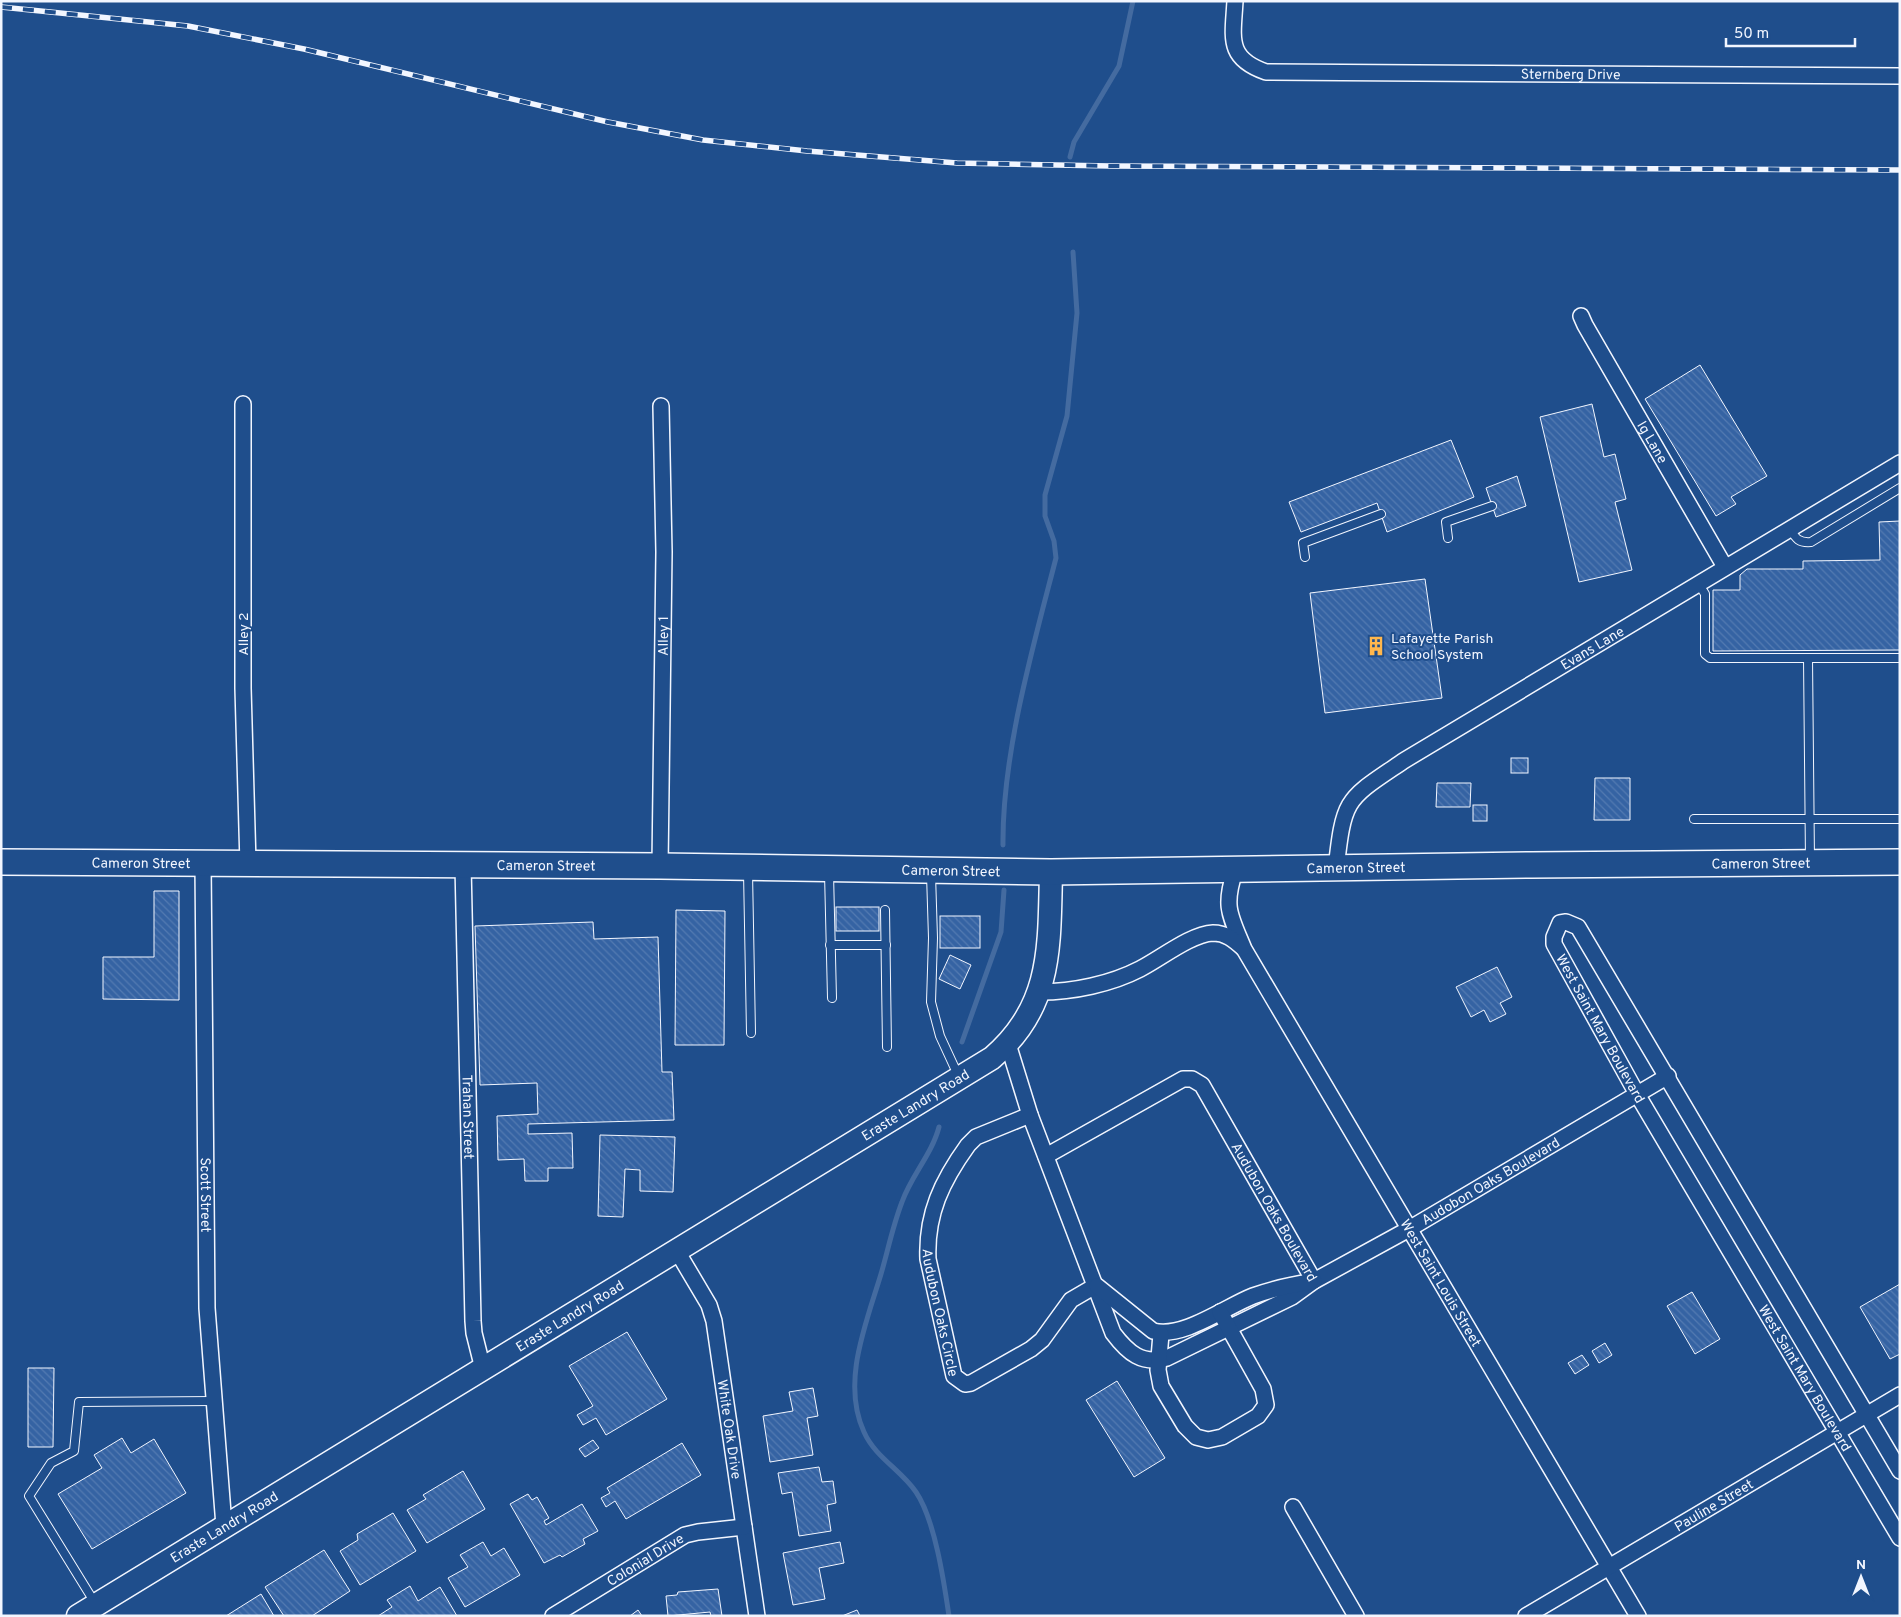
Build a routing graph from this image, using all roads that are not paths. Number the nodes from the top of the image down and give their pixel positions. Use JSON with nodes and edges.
{"nodes":[{"id":1,"x":1236,"y":1,"type":"edge"},
{"id":2,"x":1900,"y":76,"type":"edge"},
{"id":3,"x":1582,"y":316,"type":"dead end"},
{"id":4,"x":243,"y":404,"type":"dead end"},
{"id":5,"x":661,"y":406,"type":"dead end"},
{"id":6,"x":1898,"y":467,"type":"edge"},
{"id":7,"x":1900,"y":488,"type":"edge"},
{"id":8,"x":1492,"y":506,"type":"dead end"},
{"id":9,"x":1381,"y":514,"type":"dead end"},
{"id":10,"x":1790,"y":529,"type":"junction"},
{"id":11,"x":1448,"y":538,"type":"dead end"},
{"id":12,"x":1305,"y":557,"type":"dead end"},
{"id":13,"x":1725,"y":567,"type":"junction"},
{"id":14,"x":1698,"y":583,"type":"junction"},
{"id":15,"x":1808,"y":658,"type":"junction"},
{"id":16,"x":1900,"y":658,"type":"edge"},
{"id":17,"x":1694,"y":819,"type":"dead end"},
{"id":18,"x":1900,"y":819,"type":"edge"},
{"id":19,"x":1809,"y":820,"type":"junction"},
{"id":20,"x":1,"y":862,"type":"edge"},
{"id":21,"x":1900,"y":862,"type":"edge"},
{"id":22,"x":1810,"y":863,"type":"junction"},
{"id":23,"x":203,"y":864,"type":"junction"},
{"id":24,"x":248,"y":864,"type":"junction"},
{"id":25,"x":463,"y":865,"type":"junction"},
{"id":26,"x":660,"y":866,"type":"junction"},
{"id":27,"x":748,"y":867,"type":"junction"},
{"id":28,"x":828,"y":869,"type":"junction"},
{"id":29,"x":1336,"y":869,"type":"junction"},
{"id":30,"x":931,"y":870,"type":"junction"},
{"id":31,"x":1235,"y":871,"type":"junction"},
{"id":32,"x":1051,"y":872,"type":"junction"},
{"id":33,"x":884,"y":910,"type":"dead end"},
{"id":34,"x":886,"y":945,"type":"junction"},
{"id":35,"x":830,"y":946,"type":"junction"},
{"id":36,"x":1244,"y":949,"type":"junction"},
{"id":37,"x":1040,"y":992,"type":"junction"},
{"id":38,"x":832,"y":998,"type":"dead end"},
{"id":39,"x":751,"y":1033,"type":"dead end"},
{"id":40,"x":1008,"y":1044,"type":"junction"},
{"id":41,"x":888,"y":1047,"type":"dead end"},
{"id":42,"x":1668,"y":1076,"type":"junction"},
{"id":43,"x":960,"y":1079,"type":"junction"},
{"id":44,"x":1637,"y":1094,"type":"junction"},
{"id":45,"x":1030,"y":1115,"type":"junction"},
{"id":46,"x":1046,"y":1156,"type":"junction"},
{"id":47,"x":1410,"y":1229,"type":"junction"},
{"id":48,"x":677,"y":1251,"type":"junction"},
{"id":49,"x":1314,"y":1281,"type":"junction"},
{"id":50,"x":1096,"y":1286,"type":"junction"},
{"id":51,"x":1220,"y":1312,"type":"junction"},
{"id":52,"x":1230,"y":1329,"type":"junction"},
{"id":53,"x":1161,"y":1334,"type":"junction"},
{"id":54,"x":1158,"y":1360,"type":"junction"},
{"id":55,"x":483,"y":1369,"type":"junction"},
{"id":56,"x":1900,"y":1395,"type":"edge"},
{"id":57,"x":215,"y":1401,"type":"junction"},
{"id":58,"x":1867,"y":1414,"type":"junction"},
{"id":59,"x":1837,"y":1431,"type":"junction"},
{"id":60,"x":1900,"y":1471,"type":"edge"},
{"id":61,"x":1293,"y":1507,"type":"dead end"},
{"id":62,"x":224,"y":1526,"type":"junction"},
{"id":63,"x":744,"y":1527,"type":"junction"},
{"id":64,"x":1900,"y":1538,"type":"edge"},
{"id":65,"x":1609,"y":1567,"type":"junction"},
{"id":66,"x":84,"y":1613,"type":"edge"},
{"id":67,"x":553,"y":1616,"type":"edge"},
{"id":68,"x":757,"y":1616,"type":"edge"},
{"id":69,"x":1356,"y":1616,"type":"edge"},
{"id":70,"x":1526,"y":1616,"type":"edge"},
{"id":71,"x":1638,"y":1616,"type":"edge"}],
"edges":[{"from":1,"to":2,"type":"street","name":"Sternberg Drive"},
{"from":3,"to":13,"type":"street","name":"Ig Lane"},
{"from":4,"to":24,"type":"street","name":"Alley 2"},
{"from":5,"to":26,"type":"street","name":"Alley 1"},
{"from":6,"to":10,"type":"street","name":"Evans Lane"},
{"from":7,"to":10,"type":"lane"},
{"from":8,"to":11,"type":"lane"},
{"from":9,"to":12,"type":"lane"},
{"from":10,"to":13,"type":"street","name":"Evans Lane"},
{"from":13,"to":14,"type":"street","name":"Evans Lane"},
{"from":14,"to":15,"type":"lane"},
{"from":14,"to":29,"type":"street","name":"Evans Lane"},
{"from":15,"to":16,"type":"lane"},
{"from":15,"to":19,"type":"lane"},
{"from":17,"to":19,"type":"lane"},
{"from":18,"to":19,"type":"lane"},
{"from":19,"to":22,"type":"lane"},
{"from":20,"to":23,"type":"main road","name":"Cameron Street"},
{"from":21,"to":22,"type":"main road","name":"Cameron Street"},
{"from":22,"to":29,"type":"main road","name":"Cameron Street"},
{"from":23,"to":24,"type":"main road","name":"Cameron Street"},
{"from":23,"to":57,"type":"street","name":"Scott Street"},
{"from":24,"to":25,"type":"main road","name":"Cameron Street"},
{"from":25,"to":26,"type":"main road","name":"Cameron Street"},
{"from":25,"to":55,"type":"street","name":"Trahan Street"},
{"from":26,"to":27,"type":"main road","name":"Cameron Street"},
{"from":27,"to":28,"type":"main road","name":"Cameron Street"},
{"from":27,"to":39,"type":"lane"},
{"from":28,"to":30,"type":"main road","name":"Cameron Street"},
{"from":28,"to":35,"type":"lane"},
{"from":29,"to":31,"type":"main road","name":"Cameron Street"},
{"from":30,"to":32,"type":"main road","name":"Cameron Street"},
{"from":30,"to":43,"type":"lane"},
{"from":31,"to":32,"type":"main road","name":"Cameron Street"},
{"from":31,"to":36,"type":"street"},
{"from":32,"to":37,"type":"street","name":"Eraste Landry Road"},
{"from":33,"to":34,"type":"lane"},
{"from":34,"to":35,"type":"lane"},
{"from":34,"to":41,"type":"lane"},
{"from":35,"to":38,"type":"lane"},
{"from":36,"to":37,"type":"street"},
{"from":36,"to":47,"type":"street","name":"West Saint Louis Street"},
{"from":37,"to":40,"type":"street","name":"Eraste Landry Road"},
{"from":40,"to":43,"type":"street","name":"Eraste Landry Road"},
{"from":40,"to":45,"type":"street"},
{"from":42,"to":44,"type":"street"},
{"from":42,"to":44,"type":"street","name":"West Saint Mary Boulevard"},
{"from":42,"to":58,"type":"street","name":"West Saint Mary Boulevard"},
{"from":43,"to":48,"type":"street","name":"Eraste Landry Road"},
{"from":44,"to":47,"type":"street","name":"Audobon Oaks Boulevard"},
{"from":44,"to":59,"type":"street","name":"West Saint Mary Boulevard"},
{"from":45,"to":46,"type":"street"},
{"from":45,"to":50,"type":"street","name":"Audubon Oaks Circle"},
{"from":46,"to":49,"type":"street","name":"Audubon Oaks Boulevard"},
{"from":46,"to":50,"type":"street"},
{"from":47,"to":49,"type":"street","name":"Audobon Oaks Boulevard"},
{"from":47,"to":65,"type":"street","name":"West Saint Louis Street"},
{"from":48,"to":55,"type":"street","name":"Eraste Landry Road"},
{"from":48,"to":63,"type":"street","name":"White Oak Drive"},
{"from":49,"to":51,"type":"street","name":"Audubon Oaks Boulevard"},
{"from":49,"to":52,"type":"street","name":"Audobon Oaks Boulevard"},
{"from":50,"to":53,"type":"street"},
{"from":50,"to":54,"type":"street"},
{"from":51,"to":52,"type":"street"},
{"from":51,"to":53,"type":"street","name":"Audubon Oaks Boulevard"},
{"from":52,"to":54,"type":"street","name":"Audobon Oaks Boulevard"},
{"from":52,"to":54,"type":"street"},
{"from":53,"to":54,"type":"street"},
{"from":55,"to":62,"type":"street","name":"Eraste Landry Road"},
{"from":56,"to":58,"type":"street","name":"Pauline Street"},
{"from":57,"to":62,"type":"street","name":"Scott Street"},
{"from":57,"to":66,"type":"lane"},
{"from":58,"to":59,"type":"street","name":"Pauline Street"},
{"from":58,"to":60,"type":"street","name":"West Saint Mary Boulevard"},
{"from":59,"to":64,"type":"street","name":"West Saint Mary Boulevard"},
{"from":59,"to":65,"type":"street","name":"Pauline Street"},
{"from":61,"to":69,"type":"street"},
{"from":62,"to":66,"type":"street","name":"Eraste Landry Road"},
{"from":63,"to":67,"type":"street","name":"Colonial Drive"},
{"from":63,"to":68,"type":"street","name":"White Oak Drive"},
{"from":65,"to":70,"type":"street","name":"Pauline Street"},
{"from":65,"to":71,"type":"street","name":"West Saint Louis Street"}]}
